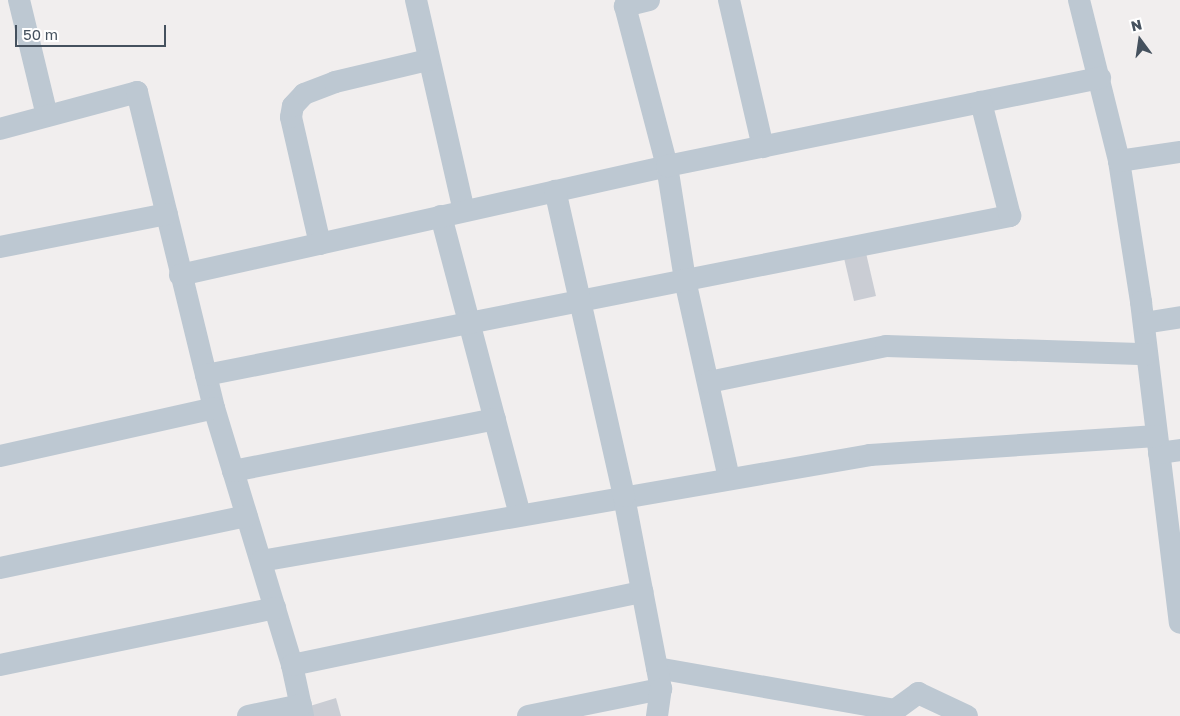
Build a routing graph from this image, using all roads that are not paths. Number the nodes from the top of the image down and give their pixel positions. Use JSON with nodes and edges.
{"nodes":[{"id":1,"x":19,"y":0,"type":"edge"},
{"id":2,"x":416,"y":0,"type":"edge"},
{"id":3,"x":649,"y":0,"type":"edge"},
{"id":4,"x":729,"y":0,"type":"edge"},
{"id":5,"x":1079,"y":0,"type":"edge"},
{"id":6,"x":624,"y":3,"type":"edge"},
{"id":7,"x":428,"y":60,"type":"junction"},
{"id":8,"x":1100,"y":78,"type":"junction"},
{"id":9,"x":981,"y":102,"type":"junction"},
{"id":10,"x":47,"y":116,"type":"junction"},
{"id":11,"x":0,"y":129,"type":"edge"},
{"id":12,"x":762,"y":147,"type":"junction"},
{"id":13,"x":1180,"y":152,"type":"edge"},
{"id":14,"x":1119,"y":161,"type":"junction"},
{"id":15,"x":667,"y":166,"type":"junction"},
{"id":16,"x":555,"y":190,"type":"junction"},
{"id":17,"x":464,"y":211,"type":"junction"},
{"id":18,"x":167,"y":214,"type":"junction"},
{"id":19,"x":441,"y":216,"type":"junction"},
{"id":20,"x":320,"y":244,"type":"junction"},
{"id":21,"x":0,"y":247,"type":"edge"},
{"id":22,"x":180,"y":275,"type":"junction"},
{"id":23,"x":685,"y":280,"type":"junction"},
{"id":24,"x":581,"y":300,"type":"junction"},
{"id":25,"x":1180,"y":317,"type":"edge"},
{"id":26,"x":1144,"y":323,"type":"junction"},
{"id":27,"x":471,"y":325,"type":"junction"},
{"id":28,"x":1147,"y":354,"type":"junction"},
{"id":29,"x":206,"y":375,"type":"junction"},
{"id":30,"x":709,"y":382,"type":"junction"},
{"id":31,"x":214,"y":408,"type":"junction"},
{"id":32,"x":495,"y":419,"type":"junction"},
{"id":33,"x":1165,"y":446,"type":"edge"},
{"id":34,"x":0,"y":456,"type":"edge"},
{"id":35,"x":233,"y":472,"type":"junction"},
{"id":36,"x":729,"y":478,"type":"junction"},
{"id":37,"x":624,"y":496,"type":"junction"},
{"id":38,"x":520,"y":515,"type":"junction"},
{"id":39,"x":247,"y":516,"type":"junction"},
{"id":40,"x":261,"y":561,"type":"junction"},
{"id":41,"x":0,"y":568,"type":"edge"},
{"id":42,"x":1178,"y":580,"type":"edge"},
{"id":43,"x":642,"y":592,"type":"junction"},
{"id":44,"x":275,"y":608,"type":"junction"},
{"id":45,"x":1180,"y":623,"type":"edge"},
{"id":46,"x":0,"y":665,"type":"edge"},
{"id":47,"x":292,"y":665,"type":"junction"},
{"id":48,"x":657,"y":668,"type":"junction"},
{"id":49,"x":662,"y":690,"type":"junction"},
{"id":50,"x":302,"y":710,"type":"edge"},
{"id":51,"x":894,"y":713,"type":"edge"},
{"id":52,"x":248,"y":716,"type":"edge"},
{"id":53,"x":528,"y":716,"type":"edge"},
{"id":54,"x":657,"y":716,"type":"edge"},
{"id":55,"x":967,"y":716,"type":"edge"}],
"edges":[{"from":1,"to":10,"type":"street"},
{"from":2,"to":7,"type":"street"},
{"from":3,"to":6,"type":"street"},
{"from":4,"to":12,"type":"street"},
{"from":5,"to":8,"type":"street"},
{"from":6,"to":15,"type":"street"},
{"from":7,"to":17,"type":"street"},
{"from":7,"to":20,"type":"street"},
{"from":8,"to":9,"type":"street"},
{"from":8,"to":14,"type":"street"},
{"from":9,"to":12,"type":"street"},
{"from":9,"to":23,"type":"street"},
{"from":10,"to":11,"type":"street"},
{"from":10,"to":18,"type":"street"},
{"from":12,"to":15,"type":"street"},
{"from":13,"to":14,"type":"street"},
{"from":14,"to":26,"type":"street"},
{"from":15,"to":16,"type":"street"},
{"from":15,"to":23,"type":"street"},
{"from":16,"to":17,"type":"street"},
{"from":16,"to":24,"type":"street"},
{"from":17,"to":19,"type":"street"},
{"from":18,"to":21,"type":"street"},
{"from":18,"to":22,"type":"street"},
{"from":19,"to":20,"type":"street"},
{"from":19,"to":27,"type":"street"},
{"from":20,"to":22,"type":"street"},
{"from":22,"to":29,"type":"street"},
{"from":23,"to":24,"type":"street"},
{"from":23,"to":30,"type":"street"},
{"from":24,"to":27,"type":"street"},
{"from":24,"to":37,"type":"street"},
{"from":25,"to":26,"type":"street"},
{"from":26,"to":28,"type":"street"},
{"from":27,"to":29,"type":"street"},
{"from":27,"to":32,"type":"street"},
{"from":28,"to":30,"type":"street"},
{"from":28,"to":33,"type":"street"},
{"from":29,"to":31,"type":"street"},
{"from":30,"to":36,"type":"street"},
{"from":31,"to":34,"type":"street"},
{"from":31,"to":35,"type":"street"},
{"from":32,"to":35,"type":"street"},
{"from":32,"to":38,"type":"street"},
{"from":33,"to":36,"type":"street"},
{"from":33,"to":42,"type":"street"},
{"from":35,"to":39,"type":"street"},
{"from":36,"to":37,"type":"street"},
{"from":37,"to":38,"type":"street"},
{"from":37,"to":43,"type":"street"},
{"from":38,"to":40,"type":"street"},
{"from":39,"to":40,"type":"street"},
{"from":39,"to":41,"type":"street"},
{"from":40,"to":44,"type":"street"},
{"from":42,"to":45,"type":"street"},
{"from":43,"to":47,"type":"street"},
{"from":43,"to":48,"type":"street"},
{"from":44,"to":46,"type":"street"},
{"from":44,"to":47,"type":"street"},
{"from":47,"to":50,"type":"street"},
{"from":48,"to":49,"type":"street"},
{"from":48,"to":51,"type":"street"},
{"from":49,"to":53,"type":"street"},
{"from":49,"to":54,"type":"street"},
{"from":50,"to":52,"type":"street"},
{"from":51,"to":55,"type":"street"}]}
